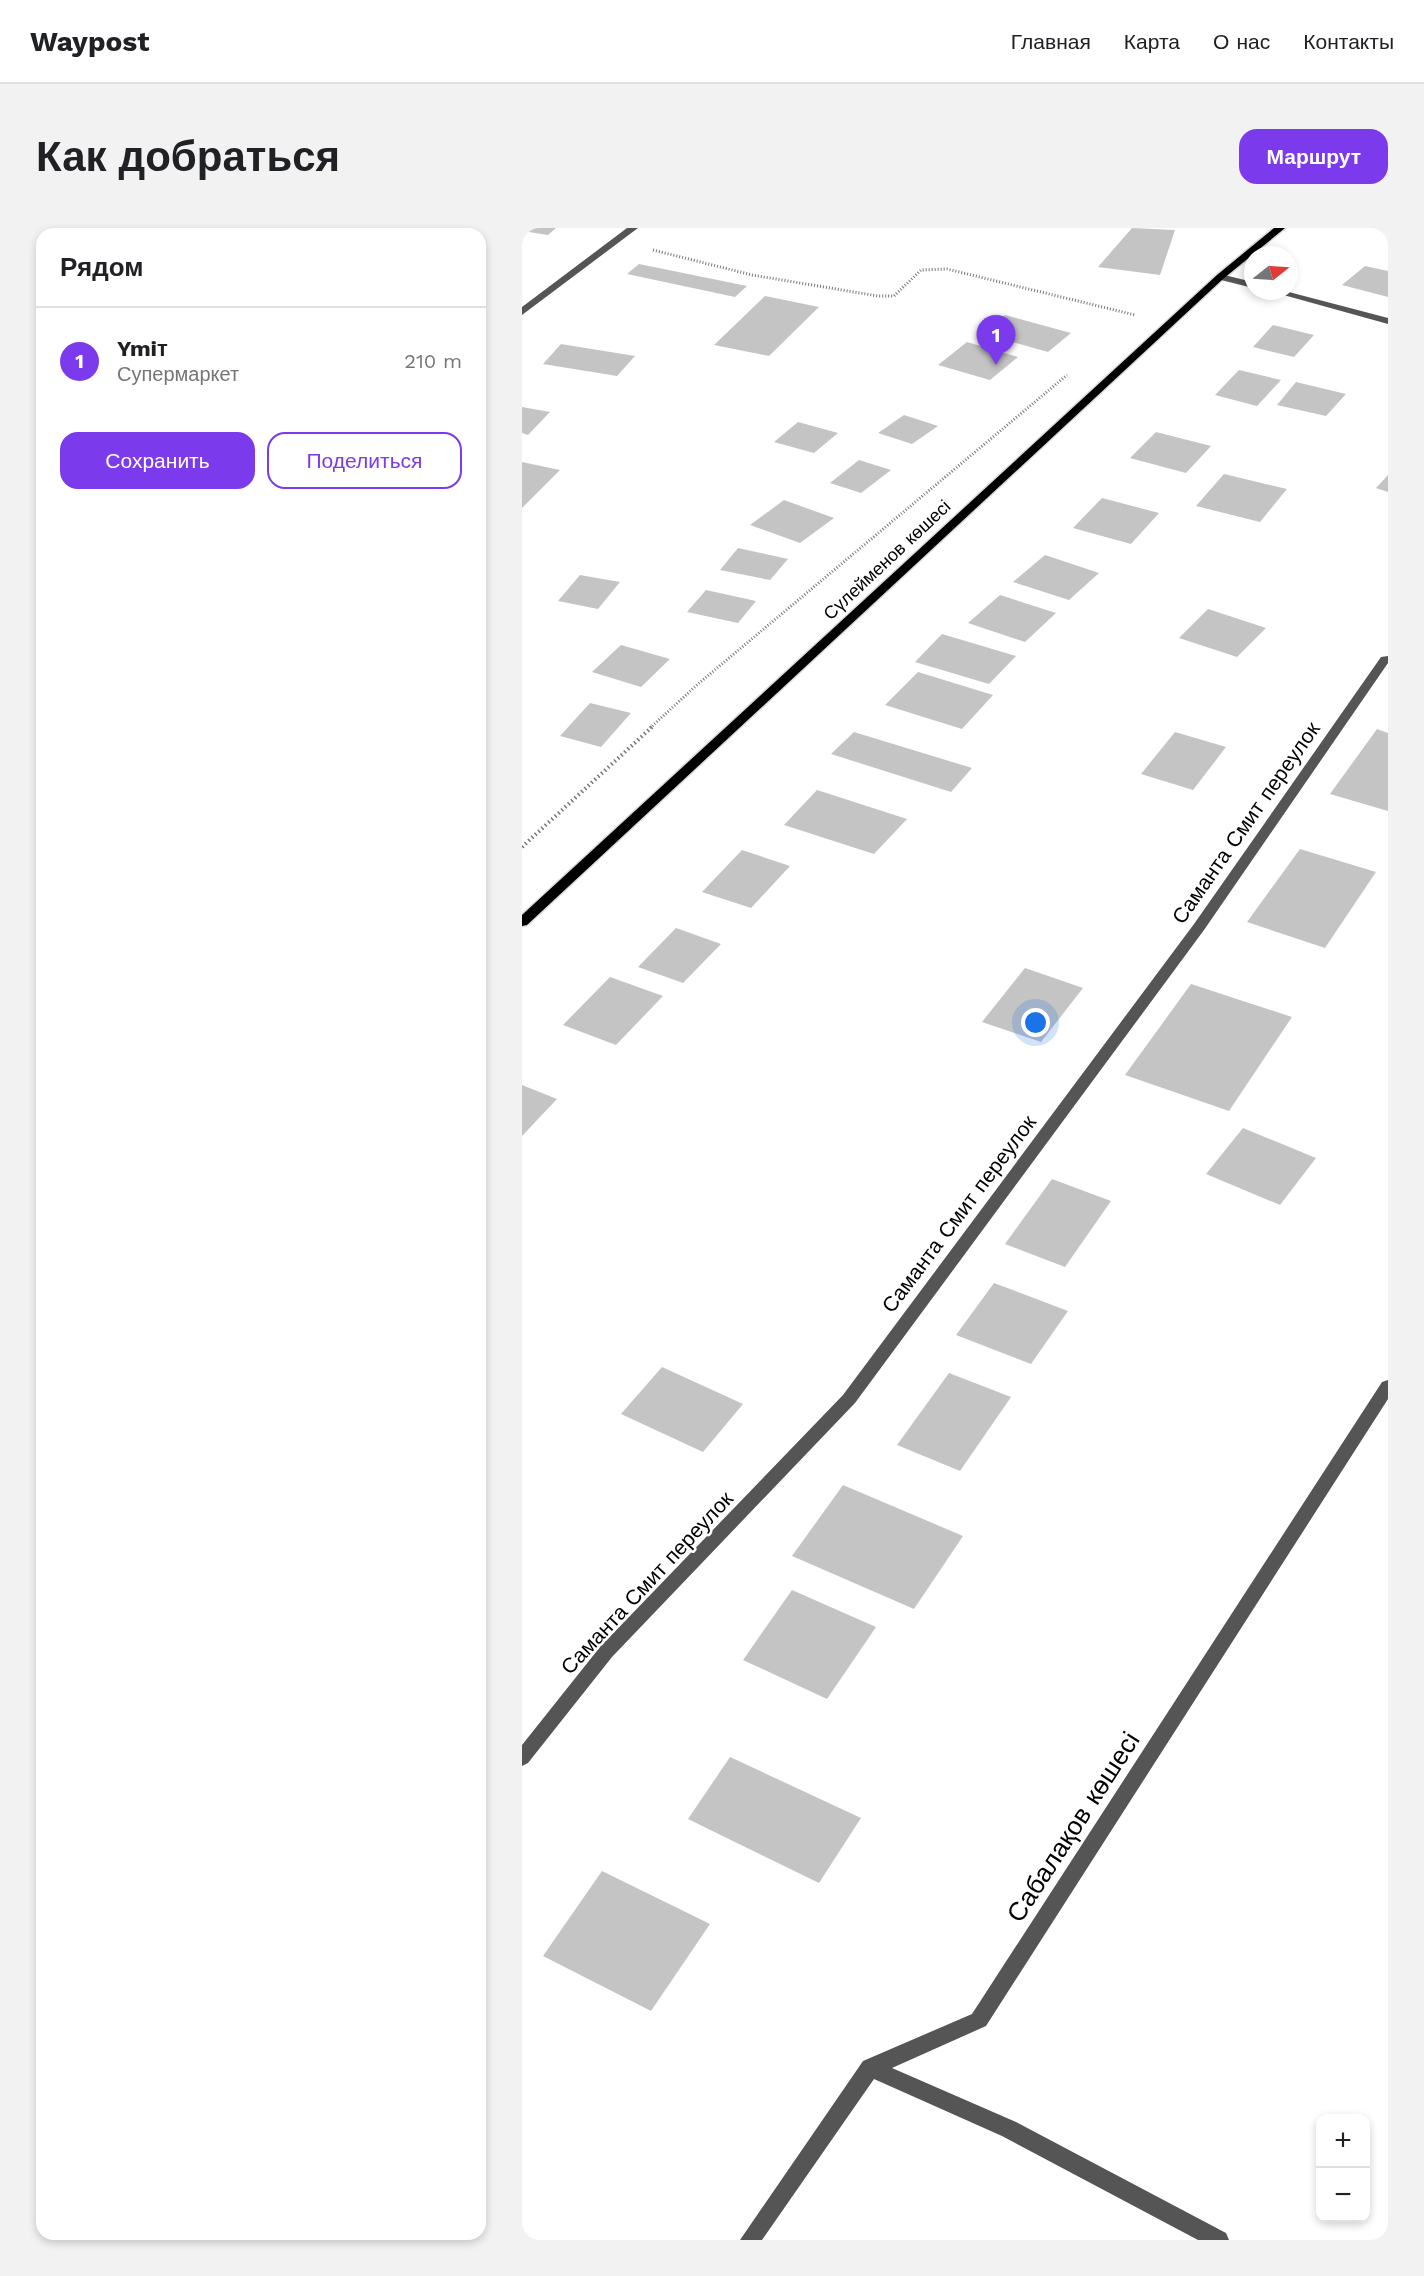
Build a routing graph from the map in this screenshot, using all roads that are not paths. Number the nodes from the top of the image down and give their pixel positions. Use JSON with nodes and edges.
{"nodes":[{"id":1,"x":633,"y":228,"type":"edge"},
{"id":2,"x":1280,"y":228,"type":"edge"},
{"id":3,"x":1220,"y":277,"type":"junction"},
{"id":4,"x":1244,"y":283,"type":"edge"},
{"id":5,"x":1298,"y":297,"type":"edge"},
{"id":6,"x":522,"y":312,"type":"edge"},
{"id":7,"x":1388,"y":321,"type":"edge"},
{"id":8,"x":1385,"y":659,"type":"dead end"},
{"id":9,"x":522,"y":922,"type":"edge"},
{"id":10,"x":1388,"y":1386,"type":"edge"},
{"id":11,"x":522,"y":1758,"type":"edge"},
{"id":12,"x":870,"y":2068,"type":"junction"},
{"id":13,"x":750,"y":2240,"type":"edge"},
{"id":14,"x":1219,"y":2240,"type":"edge"}],
"edges":[{"from":1,"to":6,"type":"street"},
{"from":2,"to":3,"type":"main road","name":"Сүлейменов көшесі"},
{"from":3,"to":4,"type":"street"},
{"from":3,"to":9,"type":"main road","name":"Сүлейменов көшесі"},
{"from":5,"to":7,"type":"street"},
{"from":8,"to":11,"type":"street","name":"Саманта Смит переулок"},
{"from":10,"to":12,"type":"street","name":"Сабалақов көшесі"},
{"from":12,"to":13,"type":"street"},
{"from":12,"to":14,"type":"street"}]}
